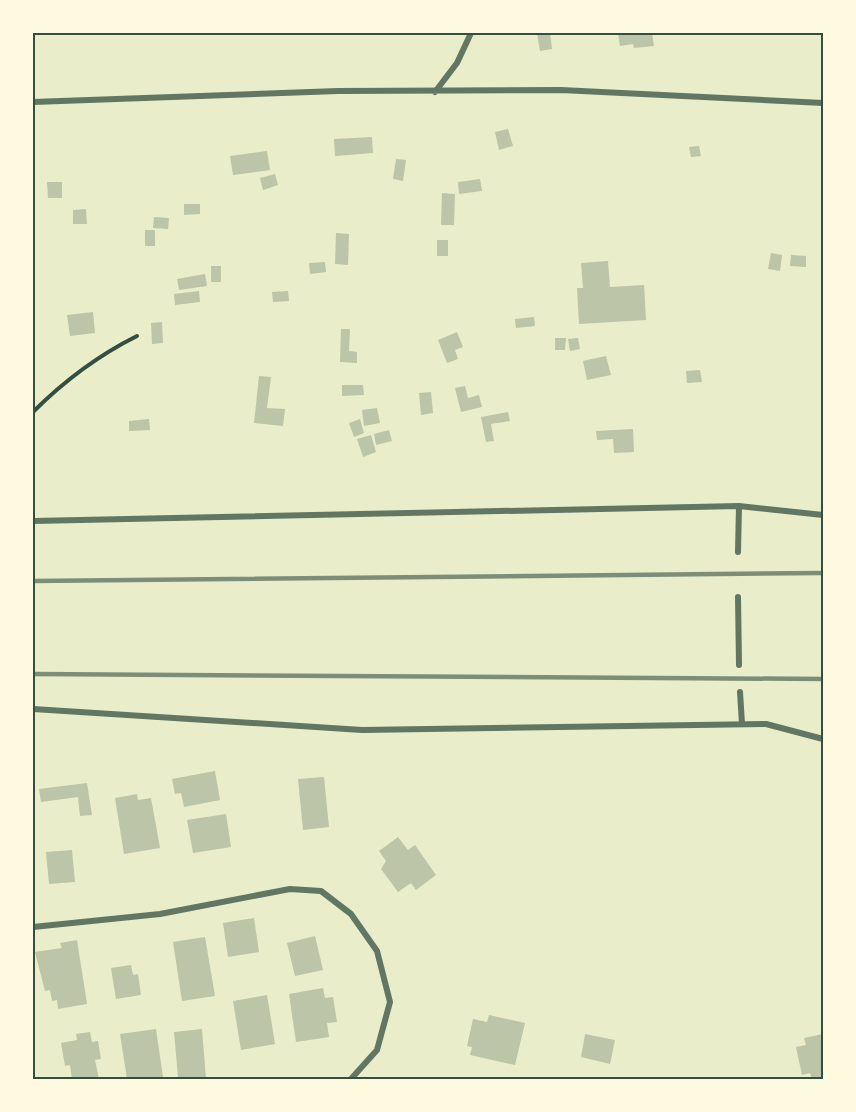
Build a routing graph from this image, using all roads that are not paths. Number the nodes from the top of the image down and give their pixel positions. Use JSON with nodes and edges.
{"nodes":[{"id":1,"x":471,"y":33,"type":"edge"},
{"id":2,"x":435,"y":92,"type":"junction"},
{"id":3,"x":33,"y":102,"type":"edge"},
{"id":4,"x":823,"y":103,"type":"edge"},
{"id":5,"x":739,"y":506,"type":"junction"},
{"id":6,"x":823,"y":515,"type":"edge"},
{"id":7,"x":33,"y":521,"type":"edge"},
{"id":8,"x":738,"y":552,"type":"dead end"},
{"id":9,"x":738,"y":597,"type":"dead end"},
{"id":10,"x":739,"y":664,"type":"dead end"},
{"id":11,"x":740,"y":692,"type":"dead end"},
{"id":12,"x":33,"y":709,"type":"edge"},
{"id":13,"x":742,"y":724,"type":"junction"},
{"id":14,"x":823,"y":739,"type":"edge"},
{"id":15,"x":33,"y":927,"type":"edge"},
{"id":16,"x":351,"y":1079,"type":"edge"}],
"edges":[{"from":1,"to":2,"type":"street"},
{"from":2,"to":3,"type":"street"},
{"from":2,"to":4,"type":"street"},
{"from":5,"to":6,"type":"street"},
{"from":5,"to":7,"type":"street"},
{"from":5,"to":8,"type":"street"},
{"from":9,"to":10,"type":"street"},
{"from":11,"to":13,"type":"street"},
{"from":12,"to":13,"type":"street"},
{"from":13,"to":14,"type":"street"},
{"from":15,"to":16,"type":"street"}]}
